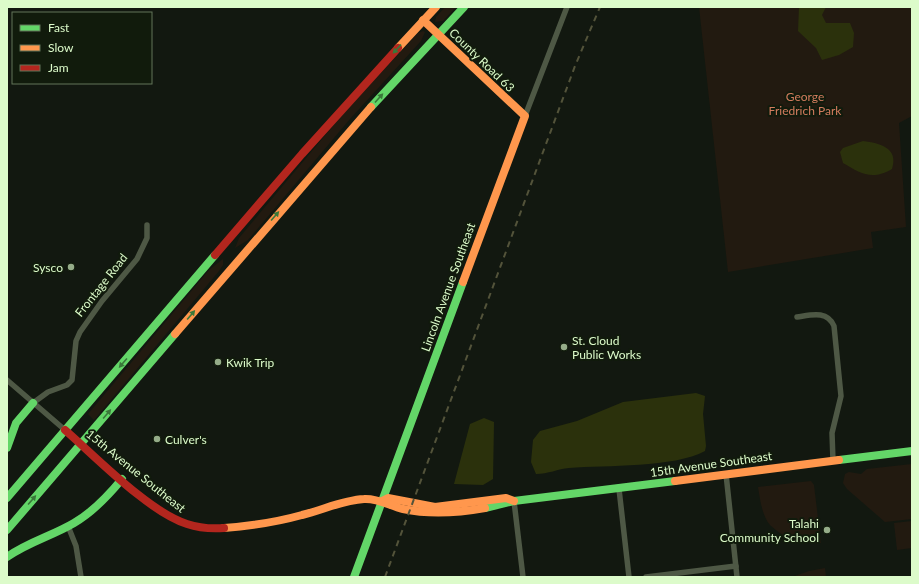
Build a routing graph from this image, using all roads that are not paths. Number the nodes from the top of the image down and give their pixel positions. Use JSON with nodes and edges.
{"nodes":[{"id":1,"x":436,"y":7,"type":"edge"},
{"id":2,"x":464,"y":7,"type":"edge"},
{"id":3,"x":567,"y":7,"type":"edge"},
{"id":4,"x":423,"y":20,"type":"junction"},
{"id":5,"x":438,"y":34,"type":"junction"},
{"id":6,"x":525,"y":116,"type":"junction"},
{"id":7,"x":147,"y":225,"type":"dead end"},
{"id":8,"x":798,"y":317,"type":"dead end"},
{"id":9,"x":7,"y":380,"type":"edge"},
{"id":10,"x":33,"y":403,"type":"junction"},
{"id":11,"x":65,"y":430,"type":"junction"},
{"id":12,"x":81,"y":444,"type":"junction"},
{"id":13,"x":7,"y":448,"type":"edge"},
{"id":14,"x":912,"y":451,"type":"edge"},
{"id":15,"x":833,"y":461,"type":"junction"},
{"id":16,"x":726,"y":474,"type":"junction"},
{"id":17,"x":122,"y":479,"type":"junction"},
{"id":18,"x":619,"y":489,"type":"junction"},
{"id":19,"x":7,"y":498,"type":"edge"},
{"id":20,"x":382,"y":501,"type":"junction"},
{"id":21,"x":514,"y":501,"type":"junction"},
{"id":22,"x":68,"y":526,"type":"junction"},
{"id":23,"x":7,"y":530,"type":"edge"},
{"id":24,"x":7,"y":557,"type":"edge"},
{"id":25,"x":736,"y":566,"type":"junction"},
{"id":26,"x":81,"y":577,"type":"edge"},
{"id":27,"x":354,"y":577,"type":"edge"},
{"id":28,"x":522,"y":577,"type":"edge"},
{"id":29,"x":629,"y":577,"type":"edge"},
{"id":30,"x":646,"y":577,"type":"edge"},
{"id":31,"x":737,"y":577,"type":"edge"}],
"edges":[{"from":1,"to":4,"type":"main road"},
{"from":2,"to":5,"type":"main road"},
{"from":3,"to":6,"type":"street","name":"Lincoln Avenue Southeast"},
{"from":4,"to":5,"type":"main road","name":"County Road 63"},
{"from":4,"to":11,"type":"main road","one_way":true},
{"from":5,"to":6,"type":"main road","name":"County Road 63"},
{"from":12,"to":5,"type":"main road","one_way":true},
{"from":6,"to":20,"type":"main road","name":"Lincoln Avenue Southeast"},
{"from":7,"to":10,"type":"street","name":"Frontage Road"},
{"from":8,"to":15,"type":"street"},
{"from":9,"to":10,"type":"street"},
{"from":10,"to":11,"type":"street"},
{"from":10,"to":13,"type":"main road","name":"Frontage Road"},
{"from":11,"to":12,"type":"main road","name":"15th Avenue Southeast"},
{"from":11,"to":19,"type":"main road"},
{"from":12,"to":17,"type":"main road","name":"15th Avenue Southeast"},
{"from":23,"to":12,"type":"main road","one_way":true},
{"from":14,"to":15,"type":"main road","name":"15th Avenue Southeast"},
{"from":15,"to":16,"type":"main road","name":"15th Avenue Southeast"},
{"from":16,"to":18,"type":"main road","name":"15th Avenue Southeast"},
{"from":16,"to":25,"type":"street"},
{"from":17,"to":20,"type":"main road","name":"15th Avenue Southeast"},
{"from":17,"to":22,"type":"main road"},
{"from":18,"to":21,"type":"main road","name":"15th Avenue Southeast"},
{"from":18,"to":29,"type":"street"},
{"from":20,"to":21,"type":"main road","name":"15th Avenue Southeast"},
{"from":20,"to":27,"type":"main road","name":"Lincoln Avenue Southeast"},
{"from":21,"to":28,"type":"street"},
{"from":22,"to":24,"type":"main road"},
{"from":22,"to":26,"type":"street"},
{"from":25,"to":30,"type":"street"},
{"from":25,"to":31,"type":"street"}]}
